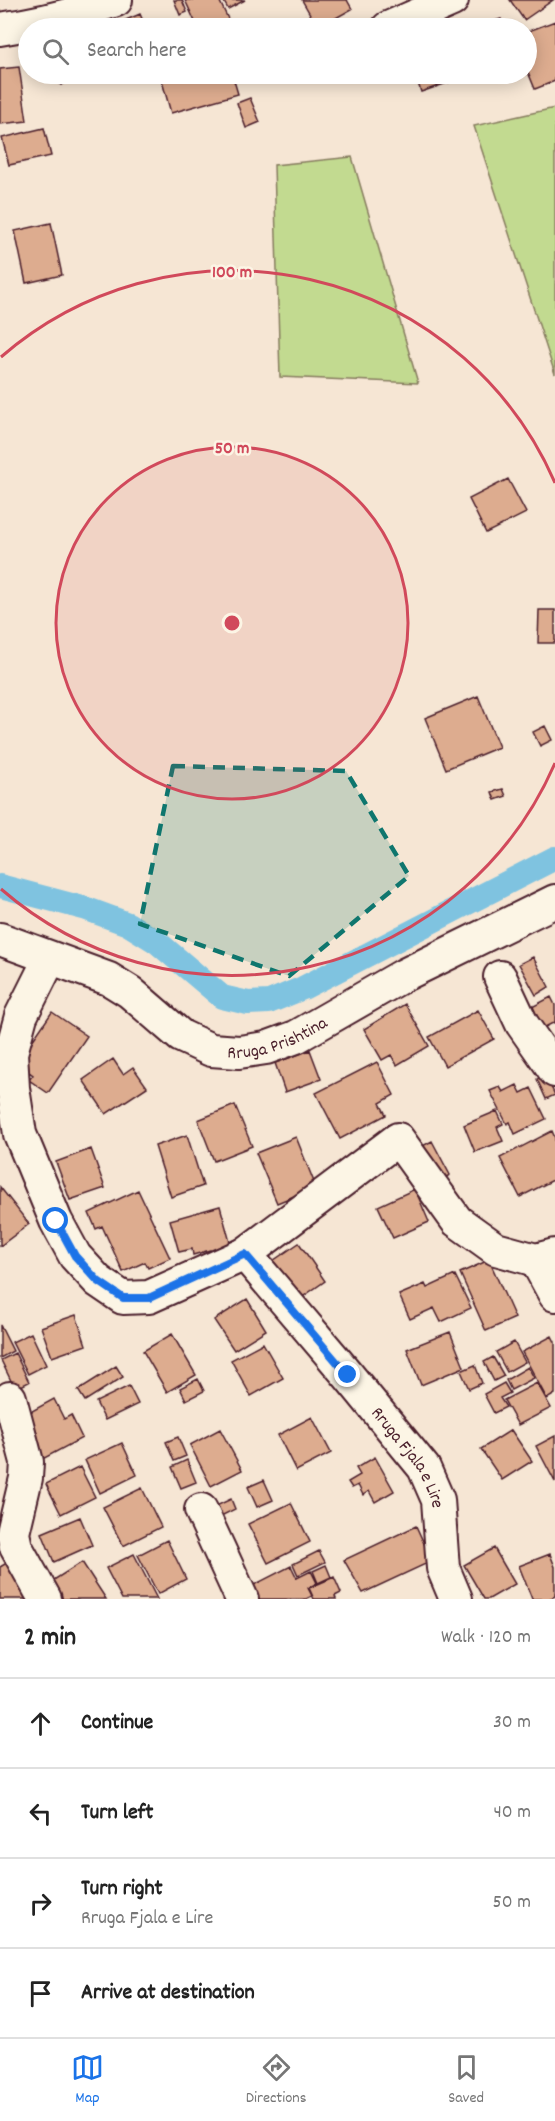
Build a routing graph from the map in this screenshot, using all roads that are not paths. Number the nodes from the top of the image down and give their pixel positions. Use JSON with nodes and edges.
{"nodes":[{"id":1,"x":116,"y":0,"type":"edge"},
{"id":2,"x":452,"y":0,"type":"edge"},
{"id":3,"x":59,"y":18,"type":"edge"},
{"id":4,"x":411,"y":18,"type":"edge"},
{"id":5,"x":18,"y":27,"type":"edge"},
{"id":6,"x":0,"y":29,"type":"edge"},
{"id":7,"x":555,"y":901,"type":"edge"},
{"id":8,"x":0,"y":939,"type":"edge"},
{"id":9,"x":50,"y":958,"type":"junction"},
{"id":10,"x":500,"y":976,"type":"dead end"},
{"id":11,"x":555,"y":1071,"type":"edge"},
{"id":12,"x":245,"y":1254,"type":"junction"},
{"id":13,"x":545,"y":1257,"type":"edge"},
{"id":14,"x":555,"y":1295,"type":"edge"},
{"id":15,"x":10,"y":1398,"type":"dead end"},
{"id":16,"x":201,"y":1510,"type":"dead end"},
{"id":17,"x":45,"y":1599,"type":"edge"},
{"id":18,"x":242,"y":1599,"type":"edge"},
{"id":19,"x":456,"y":1599,"type":"edge"}],
"edges":[{"from":1,"to":3,"type":"street"},
{"from":2,"to":4,"type":"street"},
{"from":5,"to":6,"type":"street"},
{"from":7,"to":9,"type":"street","name":"Rruga Prishtina"},
{"from":8,"to":9,"type":"street","name":"Rruga Prishtina"},
{"from":9,"to":12,"type":"street"},
{"from":10,"to":11,"type":"street"},
{"from":12,"to":13,"type":"street"},
{"from":12,"to":19,"type":"street","name":"Rruga Fjala e Lire"},
{"from":13,"to":14,"type":"street"},
{"from":15,"to":17,"type":"street"},
{"from":16,"to":18,"type":"street"}]}
